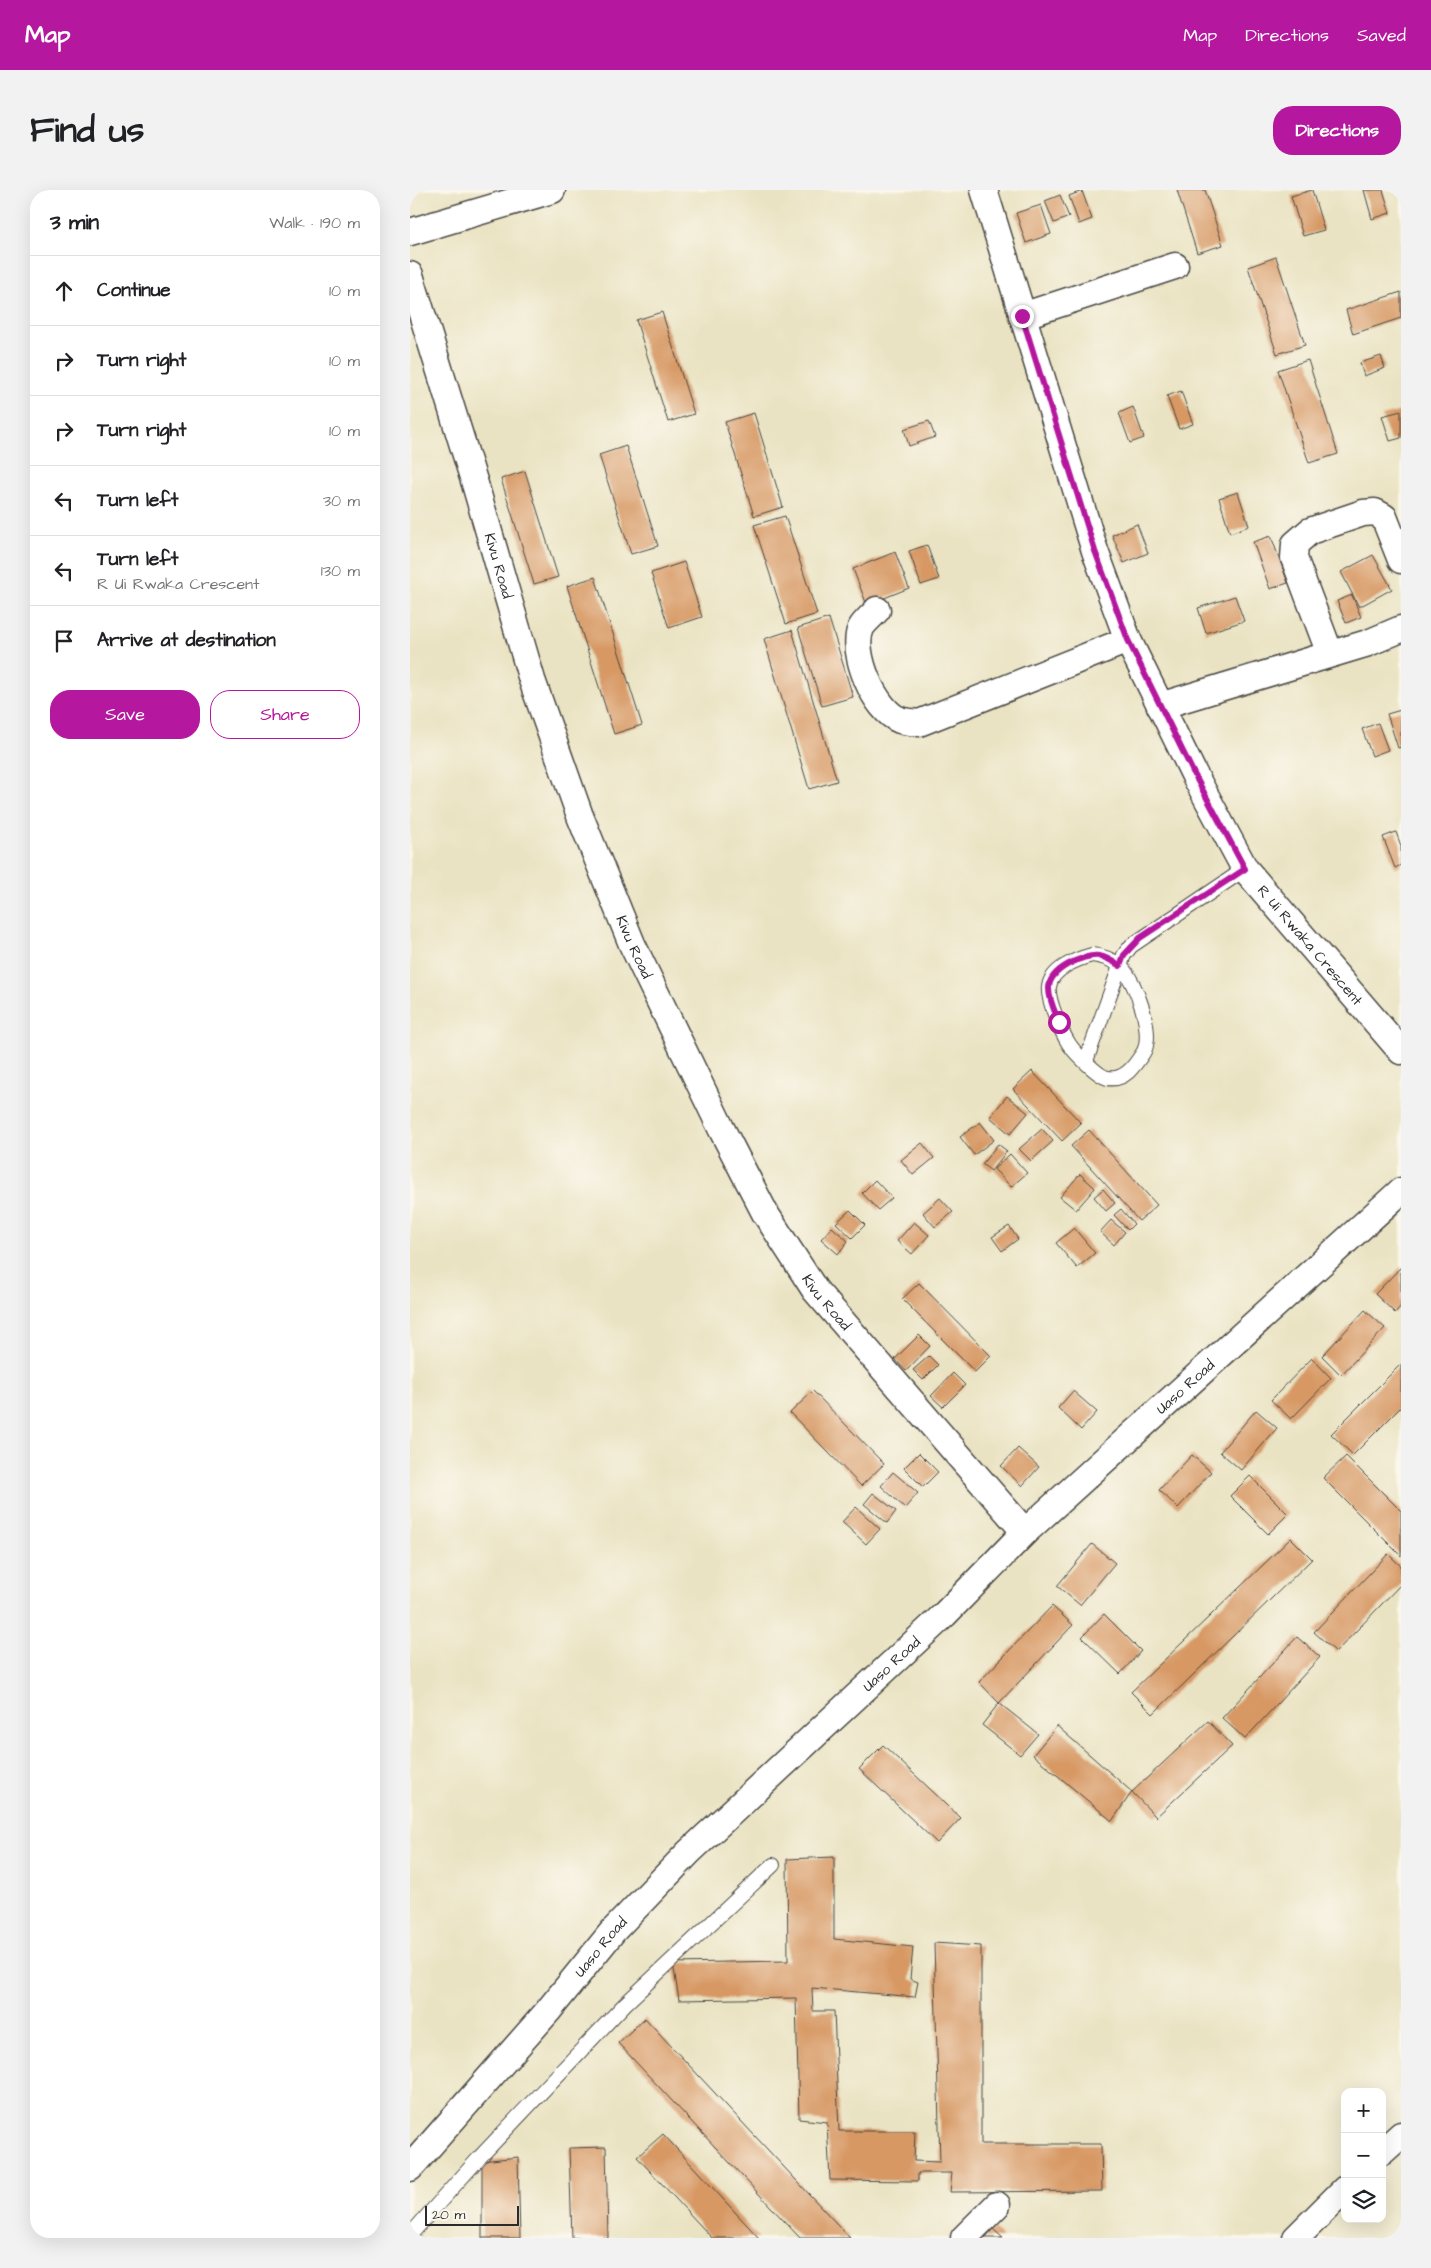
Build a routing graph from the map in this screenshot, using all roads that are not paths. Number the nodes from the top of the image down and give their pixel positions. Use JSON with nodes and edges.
{"nodes":[{"id":1,"x":552,"y":190,"type":"edge"},
{"id":2,"x":984,"y":190,"type":"edge"},
{"id":3,"x":410,"y":232,"type":"edge"},
{"id":4,"x":1175,"y":266,"type":"dead end"},
{"id":5,"x":410,"y":276,"type":"edge"},
{"id":6,"x":1022,"y":316,"type":"junction"},
{"id":7,"x":1401,"y":560,"type":"edge"},
{"id":8,"x":877,"y":610,"type":"dead end"},
{"id":9,"x":1401,"y":629,"type":"edge"},
{"id":10,"x":1128,"y":640,"type":"junction"},
{"id":11,"x":1330,"y":654,"type":"junction"},
{"id":12,"x":1160,"y":706,"type":"junction"},
{"id":13,"x":1245,"y":869,"type":"junction"},
{"id":14,"x":1120,"y":966,"type":"junction"},
{"id":15,"x":1401,"y":1051,"type":"edge"},
{"id":16,"x":1086,"y":1061,"type":"junction"},
{"id":17,"x":1401,"y":1191,"type":"edge"},
{"id":18,"x":1025,"y":1532,"type":"junction"},
{"id":19,"x":773,"y":1865,"type":"dead end"},
{"id":20,"x":1401,"y":2135,"type":"edge"},
{"id":21,"x":1386,"y":2148,"type":"edge"},
{"id":22,"x":410,"y":2168,"type":"edge"},
{"id":23,"x":1341,"y":2193,"type":"edge"},
{"id":24,"x":998,"y":2205,"type":"dead end"},
{"id":25,"x":410,"y":2235,"type":"edge"},
{"id":26,"x":964,"y":2238,"type":"edge"},
{"id":27,"x":1296,"y":2238,"type":"edge"}],
"edges":[{"from":1,"to":3,"type":"street"},
{"from":2,"to":6,"type":"street","name":"R Ui Rwaka Crescent"},
{"from":4,"to":6,"type":"street"},
{"from":5,"to":18,"type":"street","name":"Kivu Road"},
{"from":6,"to":10,"type":"street","name":"R Ui Rwaka Crescent"},
{"from":7,"to":11,"type":"street"},
{"from":8,"to":10,"type":"street"},
{"from":9,"to":11,"type":"street"},
{"from":10,"to":12,"type":"street","name":"R Ui Rwaka Crescent"},
{"from":11,"to":12,"type":"street"},
{"from":12,"to":13,"type":"street","name":"R Ui Rwaka Crescent"},
{"from":13,"to":14,"type":"lane"},
{"from":13,"to":15,"type":"street","name":"R Ui Rwaka Crescent"},
{"from":14,"to":16,"type":"lane"},
{"from":14,"to":16,"type":"lane"},
{"from":14,"to":16,"type":"lane"},
{"from":17,"to":18,"type":"street","name":"Uaso Road"},
{"from":18,"to":22,"type":"street","name":"Uaso Road"},
{"from":19,"to":25,"type":"lane"},
{"from":20,"to":21,"type":"street"},
{"from":23,"to":27,"type":"street"},
{"from":24,"to":26,"type":"street"}]}
